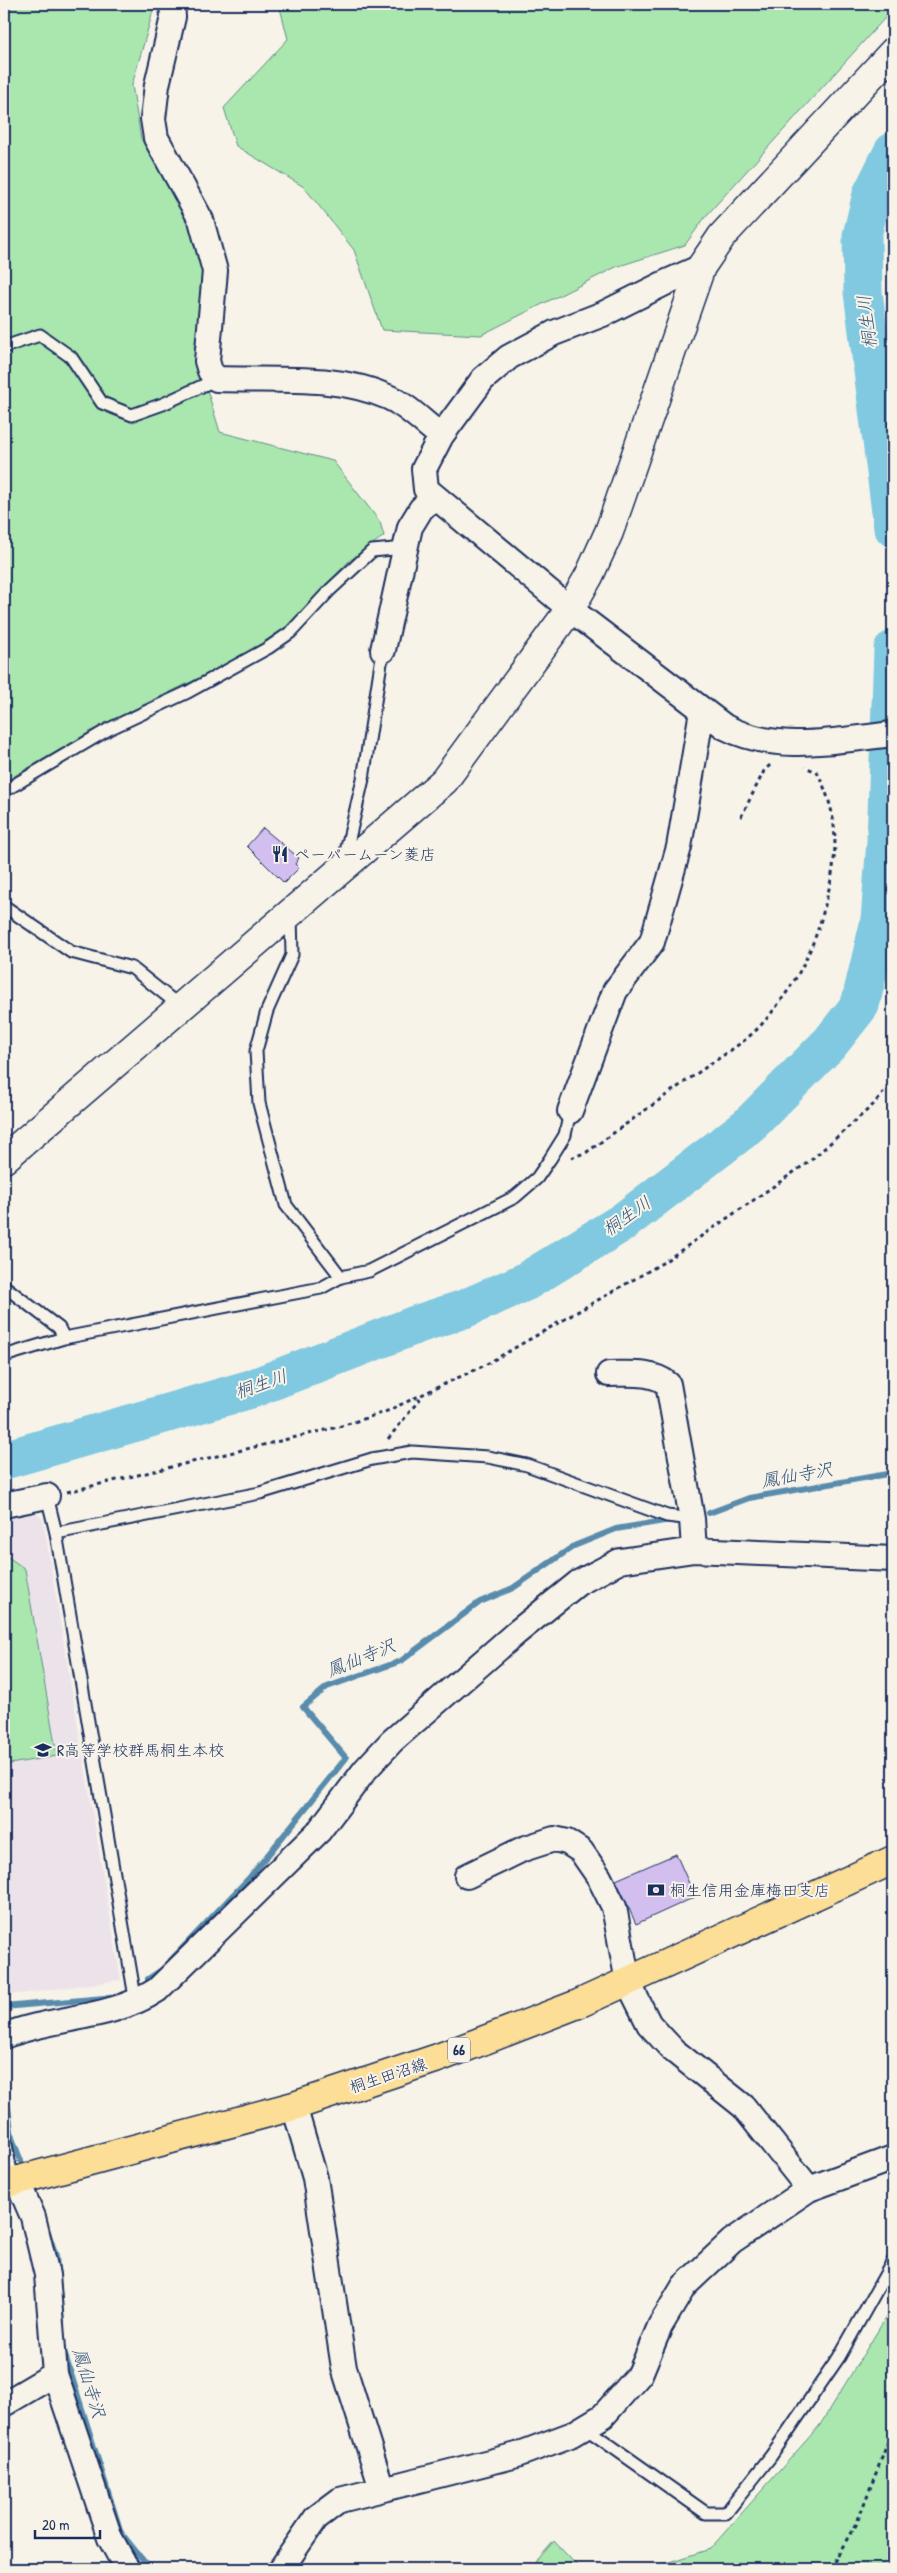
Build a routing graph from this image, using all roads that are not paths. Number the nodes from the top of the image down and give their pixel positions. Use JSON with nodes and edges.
{"nodes":[{"id":1,"x":172,"y":4,"type":"edge"},
{"id":2,"x":893,"y":52,"type":"edge"},
{"id":3,"x":702,"y":268,"type":"junction"},
{"id":4,"x":4,"y":347,"type":"edge"},
{"id":5,"x":217,"y":379,"type":"junction"},
{"id":6,"x":441,"y":436,"type":"junction"},
{"id":7,"x":433,"y":497,"type":"junction"},
{"id":8,"x":405,"y":548,"type":"junction"},
{"id":9,"x":570,"y":609,"type":"junction"},
{"id":10,"x":383,"y":650,"type":"joint"},
{"id":11,"x":702,"y":711,"type":"junction"},
{"id":12,"x":893,"y":734,"type":"edge"},
{"id":13,"x":4,"y":791,"type":"edge"},
{"id":14,"x":342,"y":868,"type":"junction"},
{"id":15,"x":4,"y":906,"type":"edge"},
{"id":16,"x":291,"y":911,"type":"junction"},
{"id":17,"x":181,"y":1007,"type":"junction"},
{"id":18,"x":570,"y":1111,"type":"joint"},
{"id":19,"x":4,"y":1159,"type":"edge"},
{"id":20,"x":341,"y":1277,"type":"junction"},
{"id":21,"x":4,"y":1286,"type":"edge"},
{"id":22,"x":64,"y":1338,"type":"junction"},
{"id":23,"x":4,"y":1356,"type":"edge"},
{"id":24,"x":609,"y":1374,"type":"dead end"},
{"id":25,"x":47,"y":1496,"type":"joint"},
{"id":26,"x":4,"y":1504,"type":"edge"},
{"id":27,"x":692,"y":1520,"type":"junction"},
{"id":28,"x":56,"y":1533,"type":"junction"},
{"id":29,"x":694,"y":1550,"type":"junction"},
{"id":30,"x":893,"y":1559,"type":"edge"},
{"id":31,"x":893,"y":1860,"type":"edge"},
{"id":32,"x":468,"y":1876,"type":"dead end"},
{"id":33,"x":628,"y":1982,"type":"junction"},
{"id":34,"x":136,"y":2003,"type":"junction"},
{"id":35,"x":4,"y":2036,"type":"edge"},
{"id":36,"x":294,"y":2106,"type":"junction"},
{"id":37,"x":4,"y":2133,"type":"edge"},
{"id":38,"x":893,"y":2158,"type":"edge"},
{"id":39,"x":10,"y":2182,"type":"edge"},
{"id":40,"x":809,"y":2189,"type":"junction"},
{"id":41,"x":893,"y":2261,"type":"edge"},
{"id":42,"x":55,"y":2374,"type":"junction"},
{"id":43,"x":4,"y":2404,"type":"edge"},
{"id":44,"x":584,"y":2427,"type":"junction"},
{"id":45,"x":382,"y":2489,"type":"junction"},
{"id":46,"x":127,"y":2569,"type":"edge"},
{"id":47,"x":281,"y":2569,"type":"edge"}],
"edges":[{"from":1,"to":5,"type":"street"},
{"from":2,"to":3,"type":"street"},
{"from":3,"to":6,"type":"street"},
{"from":3,"to":9,"type":"street"},
{"from":4,"to":5,"type":"lane"},
{"from":5,"to":6,"type":"street"},
{"from":6,"to":7,"type":"street"},
{"from":7,"to":8,"type":"street"},
{"from":7,"to":9,"type":"street"},
{"from":8,"to":10,"type":"street"},
{"from":8,"to":13,"type":"lane"},
{"from":9,"to":11,"type":"street"},
{"from":9,"to":14,"type":"street"},
{"from":10,"to":14,"type":"lane"},
{"from":11,"to":12,"type":"street"},
{"from":11,"to":18,"type":"street"},
{"from":14,"to":16,"type":"street"},
{"from":15,"to":17,"type":"lane"},
{"from":16,"to":17,"type":"street"},
{"from":16,"to":20,"type":"lane"},
{"from":17,"to":19,"type":"street"},
{"from":18,"to":20,"type":"lane"},
{"from":20,"to":22,"type":"lane"},
{"from":21,"to":22,"type":"lane"},
{"from":22,"to":23,"type":"lane"},
{"from":24,"to":27,"type":"street"},
{"from":25,"to":26,"type":"street"},
{"from":25,"to":28,"type":"lane"},
{"from":27,"to":28,"type":"lane"},
{"from":27,"to":29,"type":"street"},
{"from":28,"to":34,"type":"lane"},
{"from":29,"to":30,"type":"street"},
{"from":29,"to":34,"type":"street"},
{"from":31,"to":33,"type":"main road","name":"桐生田沼線","number":"66"},
{"from":32,"to":33,"type":"street"},
{"from":33,"to":36,"type":"main road","name":"桐生田沼線","number":"66"},
{"from":33,"to":40,"type":"street"},
{"from":34,"to":35,"type":"street"},
{"from":36,"to":39,"type":"main road","name":"桐生田沼線","number":"66"},
{"from":36,"to":45,"type":"street"},
{"from":37,"to":39,"type":"lane"},
{"from":38,"to":40,"type":"street"},
{"from":39,"to":42,"type":"street"},
{"from":40,"to":44,"type":"street"},
{"from":41,"to":44,"type":"lane"},
{"from":42,"to":43,"type":"street"},
{"from":42,"to":46,"type":"street"},
{"from":44,"to":45,"type":"street"},
{"from":45,"to":47,"type":"street"}]}
